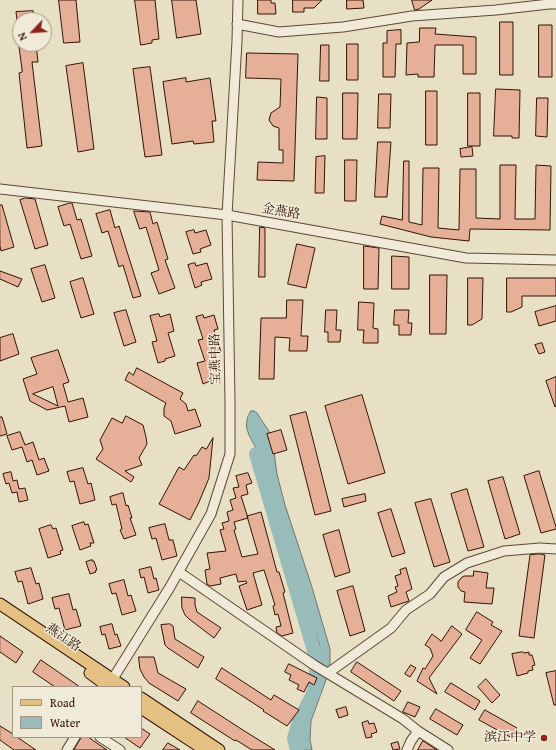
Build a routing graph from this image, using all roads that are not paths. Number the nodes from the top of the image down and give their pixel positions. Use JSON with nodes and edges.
{"nodes":[{"id":1,"x":238,"y":0,"type":"edge"},
{"id":2,"x":556,"y":4,"type":"edge"},
{"id":3,"x":237,"y":24,"type":"junction"},
{"id":4,"x":0,"y":189,"type":"edge"},
{"id":5,"x":227,"y":215,"type":"junction"},
{"id":6,"x":556,"y":260,"type":"edge"},
{"id":7,"x":556,"y":549,"type":"edge"},
{"id":8,"x":179,"y":572,"type":"junction"},
{"id":9,"x":0,"y":604,"type":"edge"},
{"id":10,"x":0,"y":612,"type":"edge"},
{"id":11,"x":325,"y":671,"type":"junction"},
{"id":12,"x":110,"y":685,"type":"edge"},
{"id":13,"x":142,"y":699,"type":"edge"},
{"id":14,"x":142,"y":709,"type":"edge"},
{"id":15,"x":418,"y":731,"type":"junction"},
{"id":16,"x":74,"y":738,"type":"edge"},
{"id":17,"x":102,"y":738,"type":"edge"},
{"id":18,"x":67,"y":750,"type":"edge"},
{"id":19,"x":120,"y":750,"type":"edge"},
{"id":20,"x":205,"y":750,"type":"edge"},
{"id":21,"x":219,"y":750,"type":"edge"},
{"id":22,"x":407,"y":750,"type":"edge"},
{"id":23,"x":448,"y":750,"type":"edge"}],
"edges":[{"from":1,"to":3,"type":"street","name":"宝燕中路"},
{"from":2,"to":3,"type":"street"},
{"from":3,"to":5,"type":"street","name":"宝燕中路"},
{"from":4,"to":5,"type":"street","name":"金燕路"},
{"from":5,"to":6,"type":"street","name":"金燕路"},
{"from":5,"to":8,"type":"street","name":"宝燕中路"},
{"from":7,"to":11,"type":"street"},
{"from":8,"to":11,"type":"street"},
{"from":8,"to":12,"type":"street","name":"宝燕中路"},
{"from":9,"to":12,"type":"main road"},
{"from":10,"to":12,"type":"main road","name":"燕江路"},
{"from":11,"to":15,"type":"street"},
{"from":13,"to":21,"type":"main road"},
{"from":14,"to":20,"type":"main road"},
{"from":15,"to":22,"type":"street"},
{"from":15,"to":23,"type":"street"},
{"from":16,"to":18,"type":"street"},
{"from":17,"to":19,"type":"street"}]}
